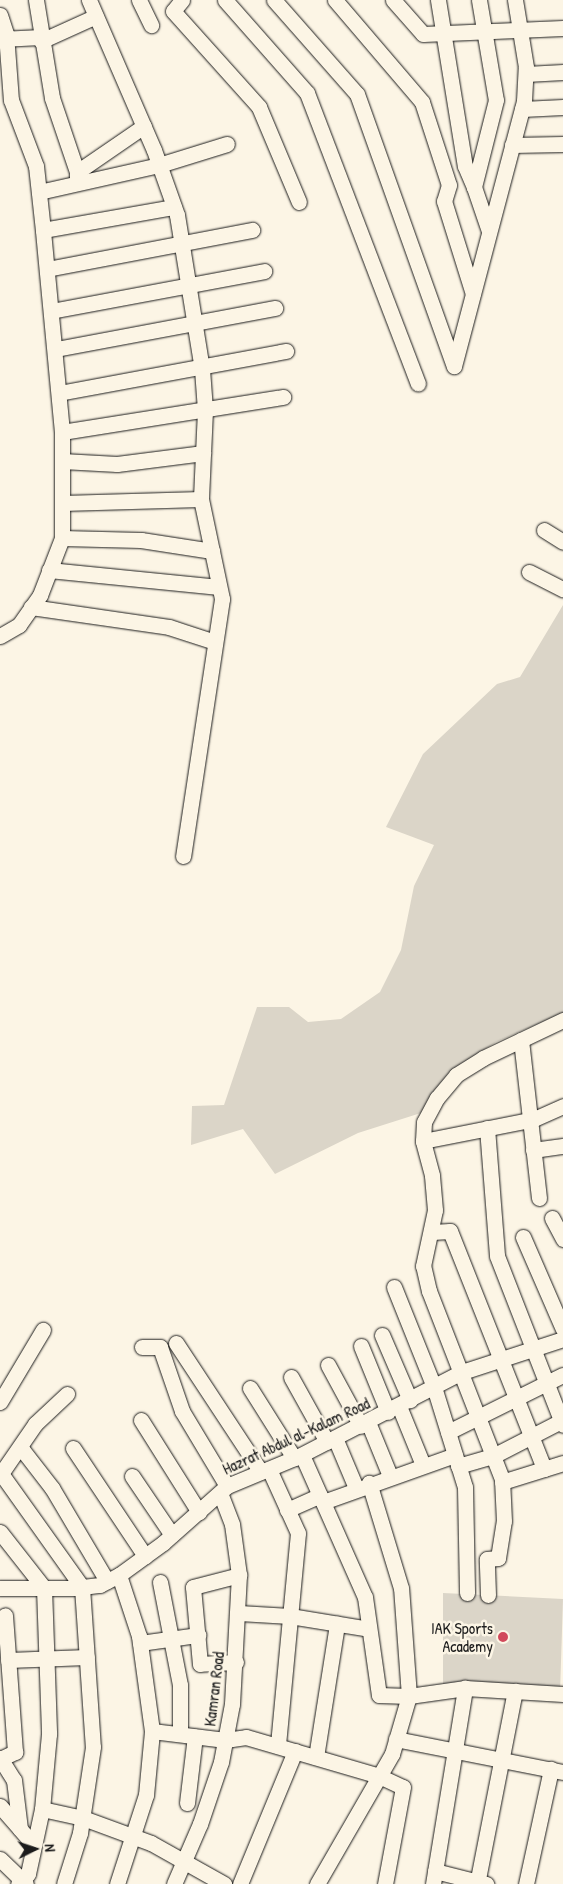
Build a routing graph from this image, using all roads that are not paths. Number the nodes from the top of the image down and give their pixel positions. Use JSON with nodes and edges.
{"nodes":[{"id":1,"x":36,"y":0,"type":"edge"},
{"id":2,"x":89,"y":0,"type":"edge"},
{"id":3,"x":139,"y":0,"type":"edge"},
{"id":4,"x":182,"y":0,"type":"edge"},
{"id":5,"x":225,"y":0,"type":"edge"},
{"id":6,"x":274,"y":0,"type":"edge"},
{"id":7,"x":335,"y":0,"type":"edge"},
{"id":8,"x":393,"y":0,"type":"edge"},
{"id":9,"x":438,"y":0,"type":"edge"},
{"id":10,"x":479,"y":0,"type":"edge"},
{"id":11,"x":515,"y":0,"type":"edge"},
{"id":12,"x":0,"y":15,"type":"edge"},
{"id":13,"x":96,"y":16,"type":"junction"},
{"id":14,"x":151,"y":25,"type":"dead end"},
{"id":15,"x":563,"y":28,"type":"edge"},
{"id":16,"x":520,"y":30,"type":"junction"},
{"id":17,"x":486,"y":31,"type":"junction"},
{"id":18,"x":444,"y":33,"type":"junction"},
{"id":19,"x":3,"y":39,"type":"edge"},
{"id":20,"x":41,"y":39,"type":"junction"},
{"id":21,"x":563,"y":72,"type":"edge"},
{"id":22,"x":526,"y":74,"type":"junction"},
{"id":23,"x":5,"y":79,"type":"edge"},
{"id":24,"x":563,"y":107,"type":"edge"},
{"id":25,"x":7,"y":109,"type":"edge"},
{"id":26,"x":522,"y":109,"type":"junction"},
{"id":27,"x":144,"y":126,"type":"junction"},
{"id":28,"x":227,"y":144,"type":"dead end"},
{"id":29,"x":563,"y":144,"type":"edge"},
{"id":30,"x":512,"y":145,"type":"junction"},
{"id":31,"x":160,"y":165,"type":"junction"},
{"id":32,"x":77,"y":178,"type":"junction"},
{"id":33,"x":474,"y":187,"type":"junction"},
{"id":34,"x":39,"y":192,"type":"junction"},
{"id":35,"x":299,"y":202,"type":"dead end"},
{"id":36,"x":174,"y":207,"type":"junction"},
{"id":37,"x":43,"y":230,"type":"junction"},
{"id":38,"x":252,"y":230,"type":"dead end"},
{"id":39,"x":489,"y":231,"type":"junction"},
{"id":40,"x":182,"y":245,"type":"junction"},
{"id":41,"x":47,"y":268,"type":"junction"},
{"id":42,"x":264,"y":271,"type":"dead end"},
{"id":43,"x":188,"y":286,"type":"junction"},
{"id":44,"x":473,"y":294,"type":"junction"},
{"id":45,"x":275,"y":308,"type":"dead end"},
{"id":46,"x":52,"y":311,"type":"junction"},
{"id":47,"x":194,"y":323,"type":"junction"},
{"id":48,"x":56,"y":349,"type":"junction"},
{"id":49,"x":286,"y":351,"type":"dead end"},
{"id":50,"x":201,"y":366,"type":"junction"},
{"id":51,"x":418,"y":383,"type":"dead end"},
{"id":52,"x":59,"y":393,"type":"junction"},
{"id":53,"x":283,"y":397,"type":"dead end"},
{"id":54,"x":205,"y":410,"type":"junction"},
{"id":55,"x":62,"y":432,"type":"junction"},
{"id":56,"x":203,"y":453,"type":"junction"},
{"id":57,"x":62,"y":461,"type":"junction"},
{"id":58,"x":201,"y":499,"type":"junction"},
{"id":59,"x":62,"y":503,"type":"junction"},
{"id":60,"x":544,"y":530,"type":"dead end"},
{"id":61,"x":62,"y":538,"type":"junction"},
{"id":62,"x":563,"y":542,"type":"edge"},
{"id":63,"x":212,"y":551,"type":"junction"},
{"id":64,"x":49,"y":570,"type":"junction"},
{"id":65,"x":530,"y":572,"type":"dead end"},
{"id":66,"x":219,"y":587,"type":"junction"},
{"id":67,"x":563,"y":589,"type":"edge"},
{"id":68,"x":31,"y":608,"type":"junction"},
{"id":69,"x":0,"y":636,"type":"edge"},
{"id":70,"x":215,"y":642,"type":"junction"},
{"id":71,"x":182,"y":856,"type":"dead end"},
{"id":72,"x":561,"y":1026,"type":"edge"},
{"id":73,"x":521,"y":1040,"type":"junction"},
{"id":74,"x":563,"y":1106,"type":"edge"},
{"id":75,"x":530,"y":1119,"type":"junction"},
{"id":76,"x":487,"y":1128,"type":"junction"},
{"id":77,"x":422,"y":1141,"type":"junction"},
{"id":78,"x":563,"y":1146,"type":"edge"},
{"id":79,"x":533,"y":1150,"type":"junction"},
{"id":80,"x":539,"y":1198,"type":"dead end"},
{"id":81,"x":552,"y":1218,"type":"dead end"},
{"id":82,"x":432,"y":1232,"type":"junction"},
{"id":83,"x":523,"y":1237,"type":"dead end"},
{"id":84,"x":563,"y":1239,"type":"edge"},
{"id":85,"x":394,"y":1287,"type":"dead end"},
{"id":86,"x":43,"y":1330,"type":"dead end"},
{"id":87,"x":382,"y":1335,"type":"dead end"},
{"id":88,"x":562,"y":1339,"type":"edge"},
{"id":89,"x":176,"y":1344,"type":"dead end"},
{"id":90,"x":361,"y":1346,"type":"dead end"},
{"id":91,"x":142,"y":1347,"type":"dead end"},
{"id":92,"x":533,"y":1348,"type":"junction"},
{"id":93,"x":500,"y":1358,"type":"junction"},
{"id":94,"x":328,"y":1365,"type":"dead end"},
{"id":95,"x":462,"y":1372,"type":"junction"},
{"id":96,"x":563,"y":1375,"type":"edge"},
{"id":97,"x":291,"y":1377,"type":"dead end"},
{"id":98,"x":547,"y":1383,"type":"junction"},
{"id":99,"x":250,"y":1388,"type":"dead end"},
{"id":100,"x":434,"y":1388,"type":"junction"},
{"id":101,"x":67,"y":1394,"type":"dead end"},
{"id":102,"x":516,"y":1398,"type":"junction"},
{"id":103,"x":0,"y":1402,"type":"edge"},
{"id":104,"x":399,"y":1406,"type":"junction"},
{"id":105,"x":479,"y":1416,"type":"junction"},
{"id":106,"x":141,"y":1420,"type":"dead end"},
{"id":107,"x":562,"y":1422,"type":"edge"},
{"id":108,"x":364,"y":1424,"type":"junction"},
{"id":109,"x":448,"y":1432,"type":"junction"},
{"id":110,"x":531,"y":1436,"type":"junction"},
{"id":111,"x":331,"y":1440,"type":"junction"},
{"id":112,"x":21,"y":1448,"type":"junction"},
{"id":113,"x":73,"y":1448,"type":"dead end"},
{"id":114,"x":298,"y":1456,"type":"junction"},
{"id":115,"x":493,"y":1456,"type":"junction"},
{"id":116,"x":457,"y":1461,"type":"junction"},
{"id":117,"x":563,"y":1463,"type":"edge"},
{"id":118,"x":423,"y":1466,"type":"junction"},
{"id":119,"x":544,"y":1469,"type":"junction"},
{"id":120,"x":265,"y":1470,"type":"junction"},
{"id":121,"x":1,"y":1473,"type":"edge"},
{"id":122,"x":132,"y":1476,"type":"dead end"},
{"id":123,"x":390,"y":1476,"type":"junction"},
{"id":124,"x":502,"y":1482,"type":"junction"},
{"id":125,"x":363,"y":1486,"type":"junction"},
{"id":126,"x":224,"y":1490,"type":"junction"},
{"id":127,"x":321,"y":1498,"type":"junction"},
{"id":128,"x":287,"y":1510,"type":"junction"},
{"id":129,"x":199,"y":1512,"type":"junction"},
{"id":130,"x":0,"y":1532,"type":"edge"},
{"id":131,"x":172,"y":1535,"type":"junction"},
{"id":132,"x":145,"y":1556,"type":"junction"},
{"id":133,"x":240,"y":1575,"type":"junction"},
{"id":134,"x":113,"y":1578,"type":"junction"},
{"id":135,"x":160,"y":1582,"type":"dead end"},
{"id":136,"x":82,"y":1587,"type":"junction"},
{"id":137,"x":0,"y":1588,"type":"edge"},
{"id":138,"x":44,"y":1588,"type":"junction"},
{"id":139,"x":467,"y":1593,"type":"dead end"},
{"id":140,"x":488,"y":1595,"type":"dead end"},
{"id":141,"x":239,"y":1613,"type":"junction"},
{"id":142,"x":5,"y":1615,"type":"dead end"},
{"id":143,"x":290,"y":1616,"type":"junction"},
{"id":144,"x":337,"y":1624,"type":"junction"},
{"id":145,"x":370,"y":1629,"type":"junction"},
{"id":146,"x":198,"y":1635,"type":"junction"},
{"id":147,"x":171,"y":1638,"type":"junction"},
{"id":148,"x":140,"y":1643,"type":"junction"},
{"id":149,"x":87,"y":1657,"type":"junction"},
{"id":150,"x":46,"y":1659,"type":"junction"},
{"id":151,"x":8,"y":1660,"type":"junction"},
{"id":152,"x":236,"y":1662,"type":"junction"},
{"id":153,"x":465,"y":1688,"type":"junction"},
{"id":154,"x":516,"y":1691,"type":"junction"},
{"id":155,"x":563,"y":1694,"type":"edge"},
{"id":156,"x":409,"y":1696,"type":"junction"},
{"id":157,"x":152,"y":1731,"type":"junction"},
{"id":158,"x":180,"y":1734,"type":"junction"},
{"id":159,"x":195,"y":1736,"type":"junction"},
{"id":160,"x":396,"y":1739,"type":"junction"},
{"id":161,"x":225,"y":1740,"type":"junction"},
{"id":162,"x":278,"y":1746,"type":"junction"},
{"id":163,"x":456,"y":1750,"type":"junction"},
{"id":164,"x":295,"y":1751,"type":"junction"},
{"id":165,"x":316,"y":1757,"type":"junction"},
{"id":166,"x":0,"y":1758,"type":"edge"},
{"id":167,"x":502,"y":1758,"type":"junction"},
{"id":168,"x":557,"y":1770,"type":"edge"},
{"id":169,"x":379,"y":1776,"type":"junction"},
{"id":170,"x":187,"y":1803,"type":"dead end"},
{"id":171,"x":0,"y":1806,"type":"edge"},
{"id":172,"x":42,"y":1809,"type":"junction"},
{"id":173,"x":83,"y":1818,"type":"junction"},
{"id":174,"x":20,"y":1828,"type":"junction"},
{"id":175,"x":133,"y":1838,"type":"junction"},
{"id":176,"x":34,"y":1845,"type":"junction"},
{"id":177,"x":0,"y":1859,"type":"edge"},
{"id":178,"x":185,"y":1861,"type":"junction"},
{"id":179,"x":434,"y":1877,"type":"edge"},
{"id":180,"x":22,"y":1883,"type":"edge"},
{"id":181,"x":480,"y":1883,"type":"edge"},
{"id":182,"x":64,"y":1884,"type":"edge"},
{"id":183,"x":117,"y":1884,"type":"edge"},
{"id":184,"x":174,"y":1884,"type":"edge"},
{"id":185,"x":224,"y":1884,"type":"edge"},
{"id":186,"x":240,"y":1884,"type":"edge"},
{"id":187,"x":317,"y":1884,"type":"edge"},
{"id":188,"x":384,"y":1884,"type":"edge"},
{"id":189,"x":526,"y":1884,"type":"edge"}],
"edges":[{"from":1,"to":20,"type":"street"},
{"from":2,"to":13,"type":"street"},
{"from":3,"to":14,"type":"street"},
{"from":4,"to":35,"type":"street"},
{"from":5,"to":51,"type":"street"},
{"from":6,"to":44,"type":"street"},
{"from":7,"to":44,"type":"street"},
{"from":8,"to":18,"type":"street"},
{"from":9,"to":18,"type":"street"},
{"from":10,"to":17,"type":"street"},
{"from":11,"to":16,"type":"street"},
{"from":12,"to":19,"type":"street"},
{"from":13,"to":20,"type":"street"},
{"from":13,"to":27,"type":"street"},
{"from":15,"to":16,"type":"street"},
{"from":16,"to":17,"type":"street"},
{"from":16,"to":22,"type":"street"},
{"from":17,"to":18,"type":"street"},
{"from":17,"to":33,"type":"street"},
{"from":18,"to":33,"type":"street"},
{"from":19,"to":20,"type":"street"},
{"from":19,"to":23,"type":"street"},
{"from":20,"to":32,"type":"street"},
{"from":21,"to":22,"type":"street"},
{"from":22,"to":26,"type":"street"},
{"from":23,"to":25,"type":"street"},
{"from":24,"to":26,"type":"street"},
{"from":25,"to":34,"type":"street"},
{"from":26,"to":30,"type":"street"},
{"from":27,"to":31,"type":"street"},
{"from":27,"to":32,"type":"street"},
{"from":28,"to":31,"type":"street"},
{"from":29,"to":30,"type":"street"},
{"from":30,"to":39,"type":"street"},
{"from":31,"to":32,"type":"street"},
{"from":31,"to":36,"type":"street"},
{"from":32,"to":34,"type":"street"},
{"from":33,"to":39,"type":"street"},
{"from":34,"to":37,"type":"street"},
{"from":36,"to":37,"type":"street"},
{"from":36,"to":40,"type":"street"},
{"from":37,"to":41,"type":"street"},
{"from":38,"to":40,"type":"street"},
{"from":39,"to":44,"type":"street"},
{"from":40,"to":41,"type":"street"},
{"from":40,"to":43,"type":"street"},
{"from":41,"to":46,"type":"street"},
{"from":42,"to":43,"type":"street"},
{"from":43,"to":46,"type":"street"},
{"from":43,"to":47,"type":"street"},
{"from":45,"to":47,"type":"street"},
{"from":46,"to":48,"type":"street"},
{"from":47,"to":48,"type":"street"},
{"from":47,"to":50,"type":"street"},
{"from":48,"to":52,"type":"street"},
{"from":49,"to":50,"type":"street"},
{"from":50,"to":52,"type":"street"},
{"from":50,"to":54,"type":"street"},
{"from":52,"to":55,"type":"street"},
{"from":53,"to":54,"type":"street"},
{"from":54,"to":55,"type":"street"},
{"from":54,"to":56,"type":"street"},
{"from":55,"to":57,"type":"street"},
{"from":56,"to":57,"type":"street"},
{"from":56,"to":58,"type":"street"},
{"from":57,"to":59,"type":"street"},
{"from":58,"to":59,"type":"street"},
{"from":58,"to":63,"type":"street"},
{"from":59,"to":61,"type":"street"},
{"from":60,"to":62,"type":"street"},
{"from":61,"to":63,"type":"street"},
{"from":61,"to":64,"type":"street"},
{"from":63,"to":66,"type":"street"},
{"from":64,"to":66,"type":"street"},
{"from":64,"to":68,"type":"street"},
{"from":65,"to":67,"type":"street"},
{"from":66,"to":70,"type":"street"},
{"from":68,"to":69,"type":"street"},
{"from":68,"to":70,"type":"street"},
{"from":70,"to":71,"type":"street"},
{"from":72,"to":73,"type":"street"},
{"from":73,"to":75,"type":"street"},
{"from":73,"to":77,"type":"street"},
{"from":74,"to":75,"type":"street"},
{"from":75,"to":76,"type":"street"},
{"from":75,"to":79,"type":"street"},
{"from":76,"to":77,"type":"street"},
{"from":76,"to":92,"type":"street"},
{"from":77,"to":82,"type":"street"},
{"from":78,"to":79,"type":"street"},
{"from":79,"to":80,"type":"street"},
{"from":81,"to":84,"type":"street"},
{"from":82,"to":93,"type":"street"},
{"from":82,"to":95,"type":"street"},
{"from":83,"to":88,"type":"street"},
{"from":85,"to":100,"type":"street"},
{"from":86,"to":103,"type":"street"},
{"from":87,"to":104,"type":"street"},
{"from":88,"to":92,"type":"street","name":"Hazrat Abdul al-Kalam Road"},
{"from":89,"to":120,"type":"street"},
{"from":90,"to":104,"type":"street"},
{"from":91,"to":126,"type":"street","name":"Kamran Road"},
{"from":92,"to":93,"type":"street","name":"Hazrat Abdul al-Kalam Road"},
{"from":92,"to":98,"type":"street"},
{"from":93,"to":95,"type":"street","name":"Hazrat Abdul al-Kalam Road"},
{"from":93,"to":102,"type":"street"},
{"from":94,"to":108,"type":"street"},
{"from":95,"to":100,"type":"street","name":"Hazrat Abdul al-Kalam Road"},
{"from":95,"to":105,"type":"street"},
{"from":96,"to":98,"type":"street"},
{"from":97,"to":111,"type":"street"},
{"from":98,"to":102,"type":"street"},
{"from":98,"to":107,"type":"street"},
{"from":99,"to":114,"type":"street"},
{"from":100,"to":104,"type":"street","name":"Hazrat Abdul al-Kalam Road"},
{"from":100,"to":109,"type":"street"},
{"from":101,"to":112,"type":"street"},
{"from":102,"to":105,"type":"street"},
{"from":102,"to":110,"type":"street"},
{"from":104,"to":108,"type":"street","name":"Hazrat Abdul al-Kalam Road"},
{"from":104,"to":118,"type":"street"},
{"from":105,"to":109,"type":"street"},
{"from":105,"to":115,"type":"street"},
{"from":106,"to":129,"type":"street"},
{"from":107,"to":110,"type":"street"},
{"from":108,"to":111,"type":"street","name":"Hazrat Abdul al-Kalam Road"},
{"from":108,"to":123,"type":"street"},
{"from":109,"to":116,"type":"street"},
{"from":110,"to":115,"type":"street"},
{"from":110,"to":119,"type":"street"},
{"from":111,"to":114,"type":"street","name":"Hazrat Abdul al-Kalam Road"},
{"from":111,"to":125,"type":"street"},
{"from":112,"to":121,"type":"street"},
{"from":112,"to":134,"type":"street"},
{"from":113,"to":132,"type":"street"},
{"from":114,"to":120,"type":"street","name":"Hazrat Abdul al-Kalam Road"},
{"from":114,"to":127,"type":"street"},
{"from":115,"to":116,"type":"street"},
{"from":115,"to":124,"type":"street"},
{"from":116,"to":118,"type":"street"},
{"from":116,"to":139,"type":"street"},
{"from":117,"to":119,"type":"street"},
{"from":118,"to":123,"type":"street"},
{"from":119,"to":124,"type":"street"},
{"from":120,"to":126,"type":"street","name":"Hazrat Abdul al-Kalam Road"},
{"from":120,"to":128,"type":"street"},
{"from":121,"to":136,"type":"street"},
{"from":122,"to":131,"type":"street"},
{"from":123,"to":125,"type":"street"},
{"from":124,"to":140,"type":"street"},
{"from":125,"to":127,"type":"street"},
{"from":125,"to":156,"type":"street"},
{"from":126,"to":129,"type":"street","name":"Hazrat Abdul al-Kalam Road"},
{"from":126,"to":133,"type":"street","name":"Kamran Road"},
{"from":127,"to":128,"type":"street"},
{"from":127,"to":145,"type":"street"},
{"from":128,"to":143,"type":"street"},
{"from":129,"to":131,"type":"street","name":"Hazrat Abdul al-Kalam Road"},
{"from":130,"to":138,"type":"street"},
{"from":131,"to":132,"type":"street","name":"Hazrat Abdul al-Kalam Road"},
{"from":132,"to":134,"type":"street","name":"Hazrat Abdul al-Kalam Road"},
{"from":133,"to":141,"type":"street","name":"Kamran Road"},
{"from":133,"to":146,"type":"street"},
{"from":134,"to":136,"type":"street","name":"Hazrat Abdul al-Kalam Road"},
{"from":134,"to":148,"type":"street"},
{"from":135,"to":147,"type":"street"},
{"from":136,"to":138,"type":"street","name":"Hazrat Abdul al-Kalam Road"},
{"from":136,"to":149,"type":"street"},
{"from":137,"to":138,"type":"street","name":"Hazrat Abdul al-Kalam Road"},
{"from":138,"to":150,"type":"street"},
{"from":141,"to":143,"type":"street"},
{"from":141,"to":152,"type":"street","name":"Kamran Road"},
{"from":142,"to":151,"type":"street"},
{"from":143,"to":144,"type":"street"},
{"from":143,"to":162,"type":"street"},
{"from":144,"to":145,"type":"street"},
{"from":144,"to":165,"type":"street"},
{"from":145,"to":156,"type":"street"},
{"from":146,"to":147,"type":"street"},
{"from":146,"to":152,"type":"street"},
{"from":147,"to":148,"type":"street"},
{"from":147,"to":158,"type":"street"},
{"from":148,"to":157,"type":"street"},
{"from":149,"to":150,"type":"street"},
{"from":149,"to":173,"type":"street"},
{"from":150,"to":151,"type":"street"},
{"from":150,"to":172,"type":"street"},
{"from":151,"to":166,"type":"street"},
{"from":152,"to":161,"type":"street","name":"Kamran Road"},
{"from":153,"to":154,"type":"street"},
{"from":153,"to":156,"type":"street"},
{"from":153,"to":163,"type":"street"},
{"from":154,"to":155,"type":"street"},
{"from":154,"to":167,"type":"street"},
{"from":156,"to":160,"type":"street"},
{"from":157,"to":158,"type":"street"},
{"from":157,"to":175,"type":"street"},
{"from":158,"to":159,"type":"street"},
{"from":159,"to":161,"type":"street"},
{"from":159,"to":170,"type":"street"},
{"from":160,"to":163,"type":"street"},
{"from":160,"to":169,"type":"street"},
{"from":161,"to":162,"type":"street"},
{"from":161,"to":178,"type":"street","name":"Kamran Road"},
{"from":162,"to":164,"type":"street"},
{"from":163,"to":167,"type":"street"},
{"from":163,"to":179,"type":"street"},
{"from":164,"to":165,"type":"street"},
{"from":164,"to":186,"type":"street"},
{"from":165,"to":169,"type":"street"},
{"from":166,"to":174,"type":"street"},
{"from":167,"to":168,"type":"street"},
{"from":167,"to":181,"type":"street"},
{"from":168,"to":189,"type":"street"},
{"from":169,"to":187,"type":"street"},
{"from":169,"to":188,"type":"street"},
{"from":171,"to":174,"type":"street"},
{"from":172,"to":173,"type":"street"},
{"from":172,"to":176,"type":"street"},
{"from":173,"to":175,"type":"street"},
{"from":173,"to":182,"type":"street"},
{"from":174,"to":176,"type":"street"},
{"from":175,"to":178,"type":"street"},
{"from":175,"to":183,"type":"street"},
{"from":176,"to":180,"type":"street"},
{"from":177,"to":180,"type":"street"},
{"from":178,"to":184,"type":"street","name":"Kamran Road"},
{"from":178,"to":185,"type":"street"},
{"from":179,"to":181,"type":"street"}]}
